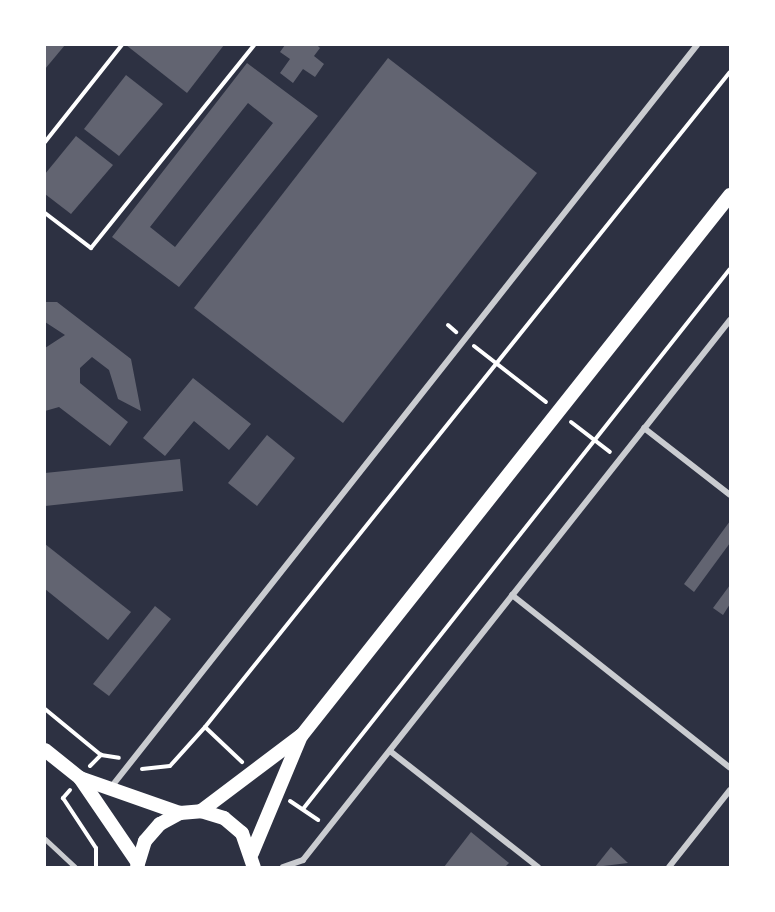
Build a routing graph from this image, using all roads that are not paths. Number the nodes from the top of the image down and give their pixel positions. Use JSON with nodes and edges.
{"nodes":[{"id":1,"x":697,"y":45,"type":"edge"},
{"id":2,"x":730,"y":195,"type":"edge"},
{"id":3,"x":730,"y":320,"type":"edge"},
{"id":4,"x":645,"y":428,"type":"junction"},
{"id":5,"x":730,"y":495,"type":"edge"},
{"id":6,"x":512,"y":595,"type":"junction"},
{"id":7,"x":302,"y":735,"type":"junction"},
{"id":8,"x":45,"y":750,"type":"edge"},
{"id":9,"x":390,"y":751,"type":"junction"},
{"id":10,"x":730,"y":768,"type":"edge"},
{"id":11,"x":80,"y":778,"type":"junction"},
{"id":12,"x":112,"y":786,"type":"junction"},
{"id":13,"x":730,"y":790,"type":"edge"},
{"id":14,"x":201,"y":812,"type":"junction"},
{"id":15,"x":180,"y":813,"type":"junction"},
{"id":16,"x":45,"y":839,"type":"edge"},
{"id":17,"x":253,"y":860,"type":"edge"},
{"id":18,"x":137,"y":865,"type":"edge"},
{"id":19,"x":76,"y":866,"type":"edge"},
{"id":20,"x":283,"y":867,"type":"edge"},
{"id":21,"x":538,"y":867,"type":"edge"},
{"id":22,"x":669,"y":867,"type":"edge"}],
"edges":[{"from":1,"to":12,"type":"street"},
{"from":2,"to":7,"type":"main road"},
{"from":3,"to":4,"type":"street"},
{"from":4,"to":5,"type":"street"},
{"from":4,"to":6,"type":"street"},
{"from":6,"to":9,"type":"street"},
{"from":6,"to":10,"type":"street"},
{"from":7,"to":14,"type":"main road"},
{"from":7,"to":17,"type":"main road"},
{"from":8,"to":11,"type":"main road"},
{"from":9,"to":20,"type":"street"},
{"from":9,"to":21,"type":"street"},
{"from":11,"to":12,"type":"main road"},
{"from":11,"to":18,"type":"main road"},
{"from":12,"to":15,"type":"main road"},
{"from":13,"to":22,"type":"street"},
{"from":14,"to":15,"type":"main road"},
{"from":14,"to":17,"type":"main road"},
{"from":15,"to":18,"type":"main road"},
{"from":16,"to":19,"type":"street"}]}
